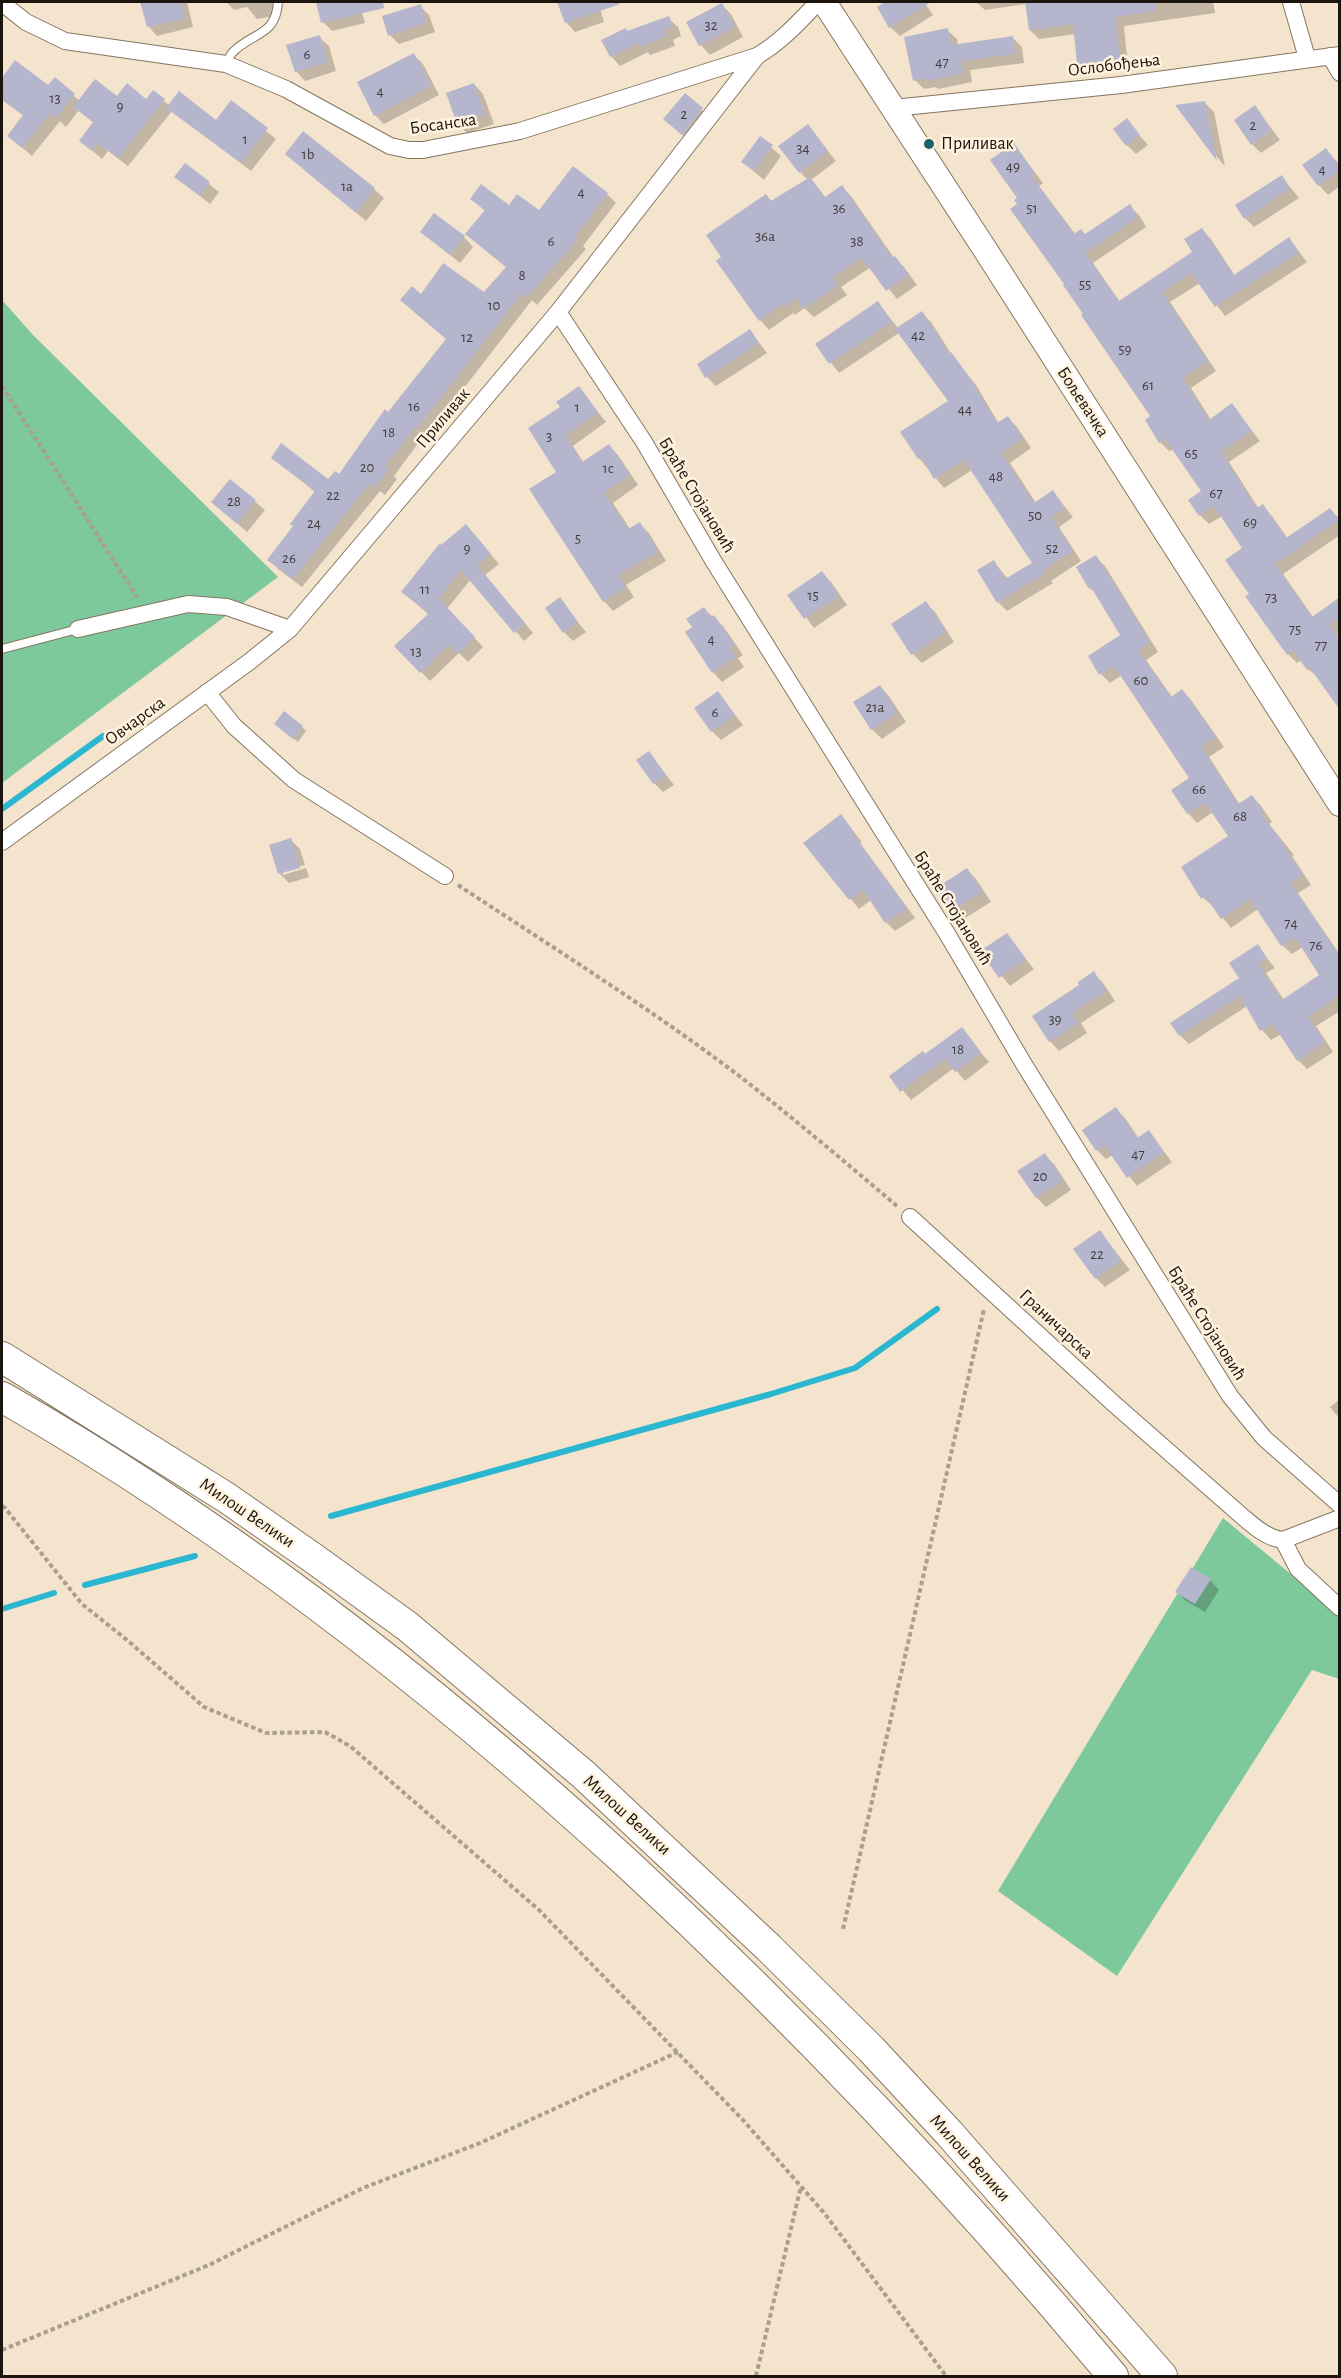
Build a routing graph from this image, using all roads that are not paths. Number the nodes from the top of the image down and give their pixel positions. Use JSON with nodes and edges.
{"nodes":[{"id":1,"x":278,"y":2,"type":"edge"},
{"id":2,"x":818,"y":2,"type":"edge"},
{"id":3,"x":824,"y":2,"type":"edge"},
{"id":4,"x":1291,"y":2,"type":"edge"},
{"id":5,"x":2,"y":3,"type":"edge"},
{"id":6,"x":1335,"y":55,"type":"edge"},
{"id":7,"x":757,"y":56,"type":"junction"},
{"id":8,"x":1307,"y":58,"type":"junction"},
{"id":9,"x":226,"y":64,"type":"junction"},
{"id":10,"x":1340,"y":73,"type":"edge"},
{"id":11,"x":893,"y":108,"type":"junction"},
{"id":12,"x":558,"y":312,"type":"junction"},
{"id":13,"x":78,"y":629,"type":"joint"},
{"id":14,"x":290,"y":629,"type":"junction"},
{"id":15,"x":2,"y":649,"type":"edge"},
{"id":16,"x":207,"y":692,"type":"junction"},
{"id":17,"x":1340,"y":804,"type":"edge"},
{"id":18,"x":2,"y":842,"type":"edge"},
{"id":19,"x":445,"y":876,"type":"road end"},
{"id":20,"x":910,"y":1217,"type":"road end"},
{"id":21,"x":2,"y":1357,"type":"edge"},
{"id":22,"x":2,"y":1397,"type":"edge"},
{"id":23,"x":1340,"y":1505,"type":"edge"},
{"id":24,"x":1340,"y":1518,"type":"edge"},
{"id":25,"x":1283,"y":1540,"type":"junction"},
{"id":26,"x":1340,"y":1608,"type":"edge"},
{"id":27,"x":1113,"y":2376,"type":"edge"},
{"id":28,"x":1162,"y":2376,"type":"edge"}],
"edges":[{"from":1,"to":9,"type":"lane"},
{"from":2,"to":7,"type":"street","name":"Босанска"},
{"from":3,"to":11,"type":"main road","name":"Бољевачка"},
{"from":4,"to":8,"type":"street"},
{"from":5,"to":9,"type":"street","name":"Босанска"},
{"from":6,"to":8,"type":"street","name":"Ослобођења"},
{"from":6,"to":10,"type":"street"},
{"from":7,"to":9,"type":"street","name":"Босанска"},
{"from":7,"to":12,"type":"street","name":"Приливак"},
{"from":8,"to":11,"type":"street","name":"Ослобођења"},
{"from":11,"to":17,"type":"main road","name":"Бољевачка"},
{"from":12,"to":14,"type":"street","name":"Приливак"},
{"from":12,"to":23,"type":"street","name":"Браће Стојановић"},
{"from":13,"to":14,"type":"street"},
{"from":13,"to":15,"type":"lane"},
{"from":14,"to":16,"type":"street","name":"Овчарска"},
{"from":16,"to":18,"type":"street","name":"Овчарска"},
{"from":16,"to":19,"type":"street"},
{"from":20,"to":25,"type":"street","name":"Граничарска"},
{"from":21,"to":28,"type":"highway","name":"Милош Велики"},
{"from":22,"to":27,"type":"highway","name":"Милош Велики"},
{"from":24,"to":25,"type":"street"},
{"from":25,"to":26,"type":"street"}]}
